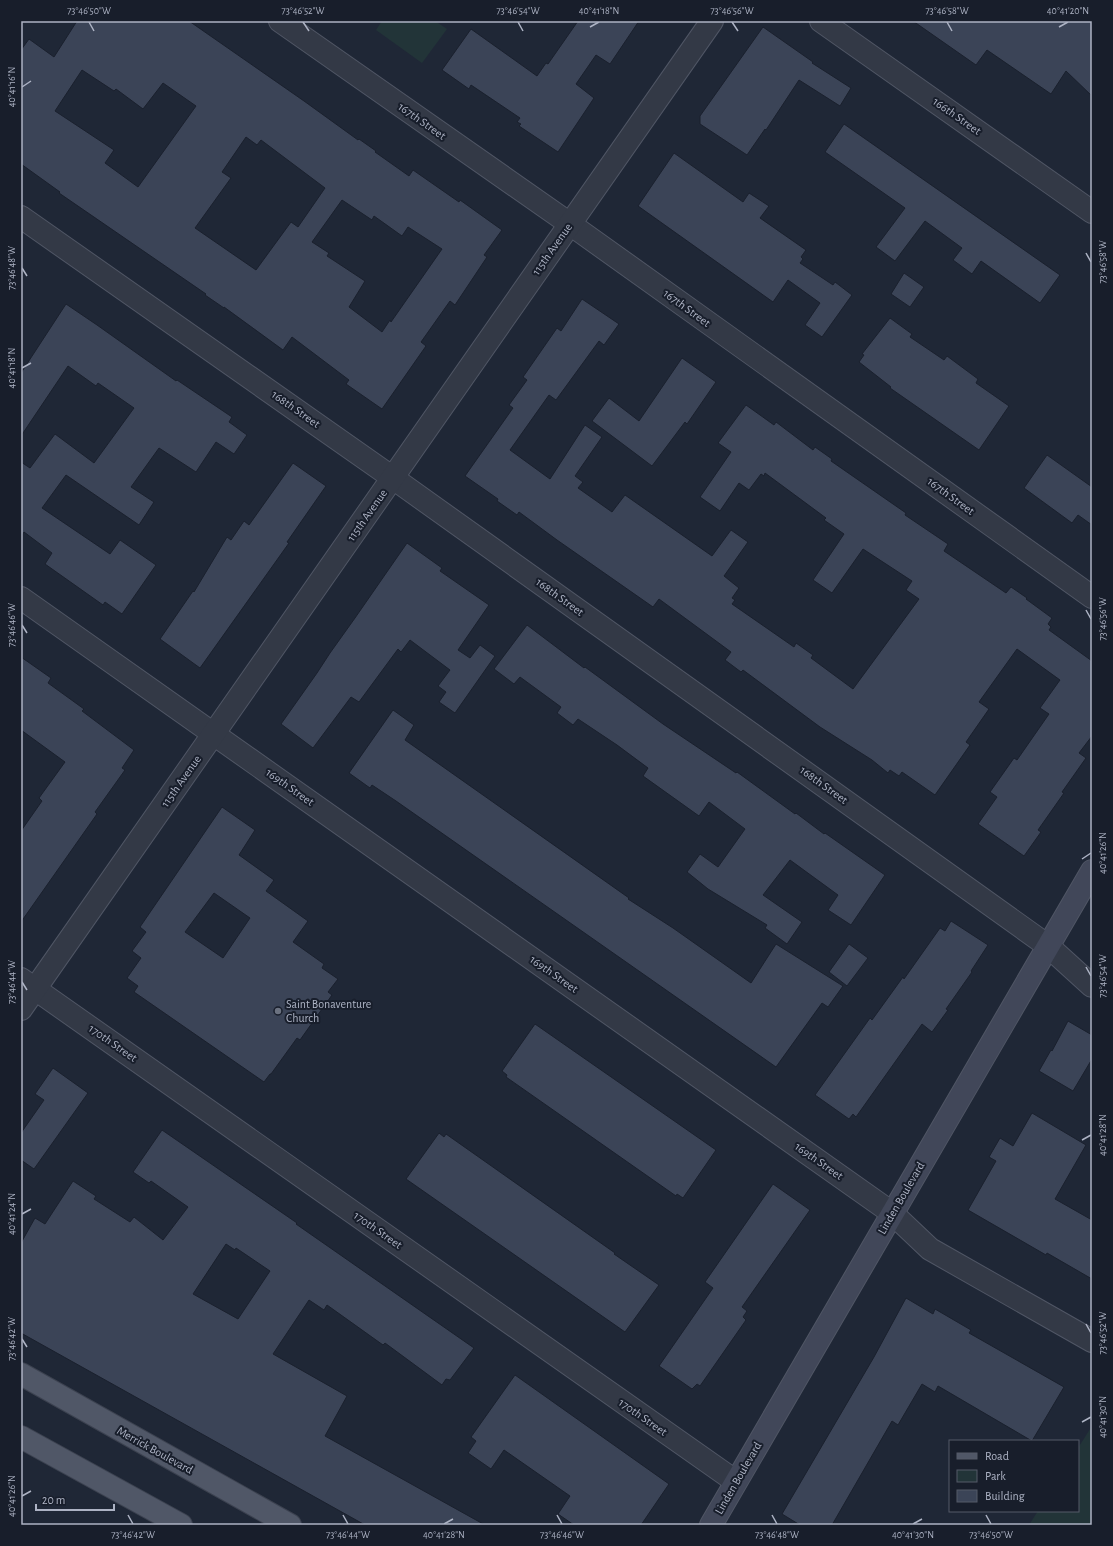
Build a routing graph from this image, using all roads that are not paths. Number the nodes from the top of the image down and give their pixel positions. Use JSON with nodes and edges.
{"nodes":[{"id":1,"x":280,"y":21,"type":"edge"},
{"id":2,"x":712,"y":21,"type":"edge"},
{"id":3,"x":821,"y":21,"type":"edge"},
{"id":4,"x":1092,"y":212,"type":"edge"},
{"id":5,"x":21,"y":217,"type":"edge"},
{"id":6,"x":570,"y":224,"type":"junction"},
{"id":7,"x":394,"y":478,"type":"junction"},
{"id":8,"x":1092,"y":597,"type":"edge"},
{"id":9,"x":21,"y":598,"type":"edge"},
{"id":10,"x":214,"y":734,"type":"junction"},
{"id":11,"x":1092,"y":871,"type":"edge"},
{"id":12,"x":1048,"y":946,"type":"junction"},
{"id":13,"x":28,"y":984,"type":"edge"},
{"id":14,"x":1092,"y":986,"type":"edge"},
{"id":15,"x":21,"y":1009,"type":"edge"},
{"id":16,"x":892,"y":1214,"type":"junction"},
{"id":17,"x":1092,"y":1341,"type":"edge"},
{"id":18,"x":21,"y":1374,"type":"edge"},
{"id":19,"x":21,"y":1437,"type":"edge"},
{"id":20,"x":735,"y":1481,"type":"junction"},
{"id":21,"x":181,"y":1525,"type":"edge"},
{"id":22,"x":290,"y":1525,"type":"edge"},
{"id":23,"x":711,"y":1525,"type":"edge"}],
"edges":[{"from":1,"to":6,"type":"street","name":"167th Street"},
{"from":2,"to":6,"type":"street","name":"115th Avenue"},
{"from":3,"to":4,"type":"street","name":"166th Street"},
{"from":5,"to":7,"type":"street","name":"168th Street"},
{"from":6,"to":7,"type":"street","name":"115th Avenue"},
{"from":6,"to":8,"type":"street","name":"167th Street"},
{"from":7,"to":10,"type":"street","name":"115th Avenue"},
{"from":7,"to":12,"type":"street","name":"168th Street"},
{"from":9,"to":10,"type":"street","name":"169th Street"},
{"from":10,"to":13,"type":"street","name":"115th Avenue"},
{"from":10,"to":16,"type":"street","name":"169th Street"},
{"from":11,"to":12,"type":"main road","name":"Linden Boulevard"},
{"from":12,"to":14,"type":"street","name":"168th Street"},
{"from":12,"to":16,"type":"main road","name":"Linden Boulevard"},
{"from":13,"to":15,"type":"street","name":"115th Avenue"},
{"from":13,"to":20,"type":"street","name":"170th Street"},
{"from":16,"to":17,"type":"street","name":"169th Street"},
{"from":16,"to":20,"type":"main road","name":"Linden Boulevard"},
{"from":18,"to":22,"type":"main road","name":"Merrick Boulevard"},
{"from":19,"to":21,"type":"main road"},
{"from":20,"to":23,"type":"main road","name":"Linden Boulevard"}]}
